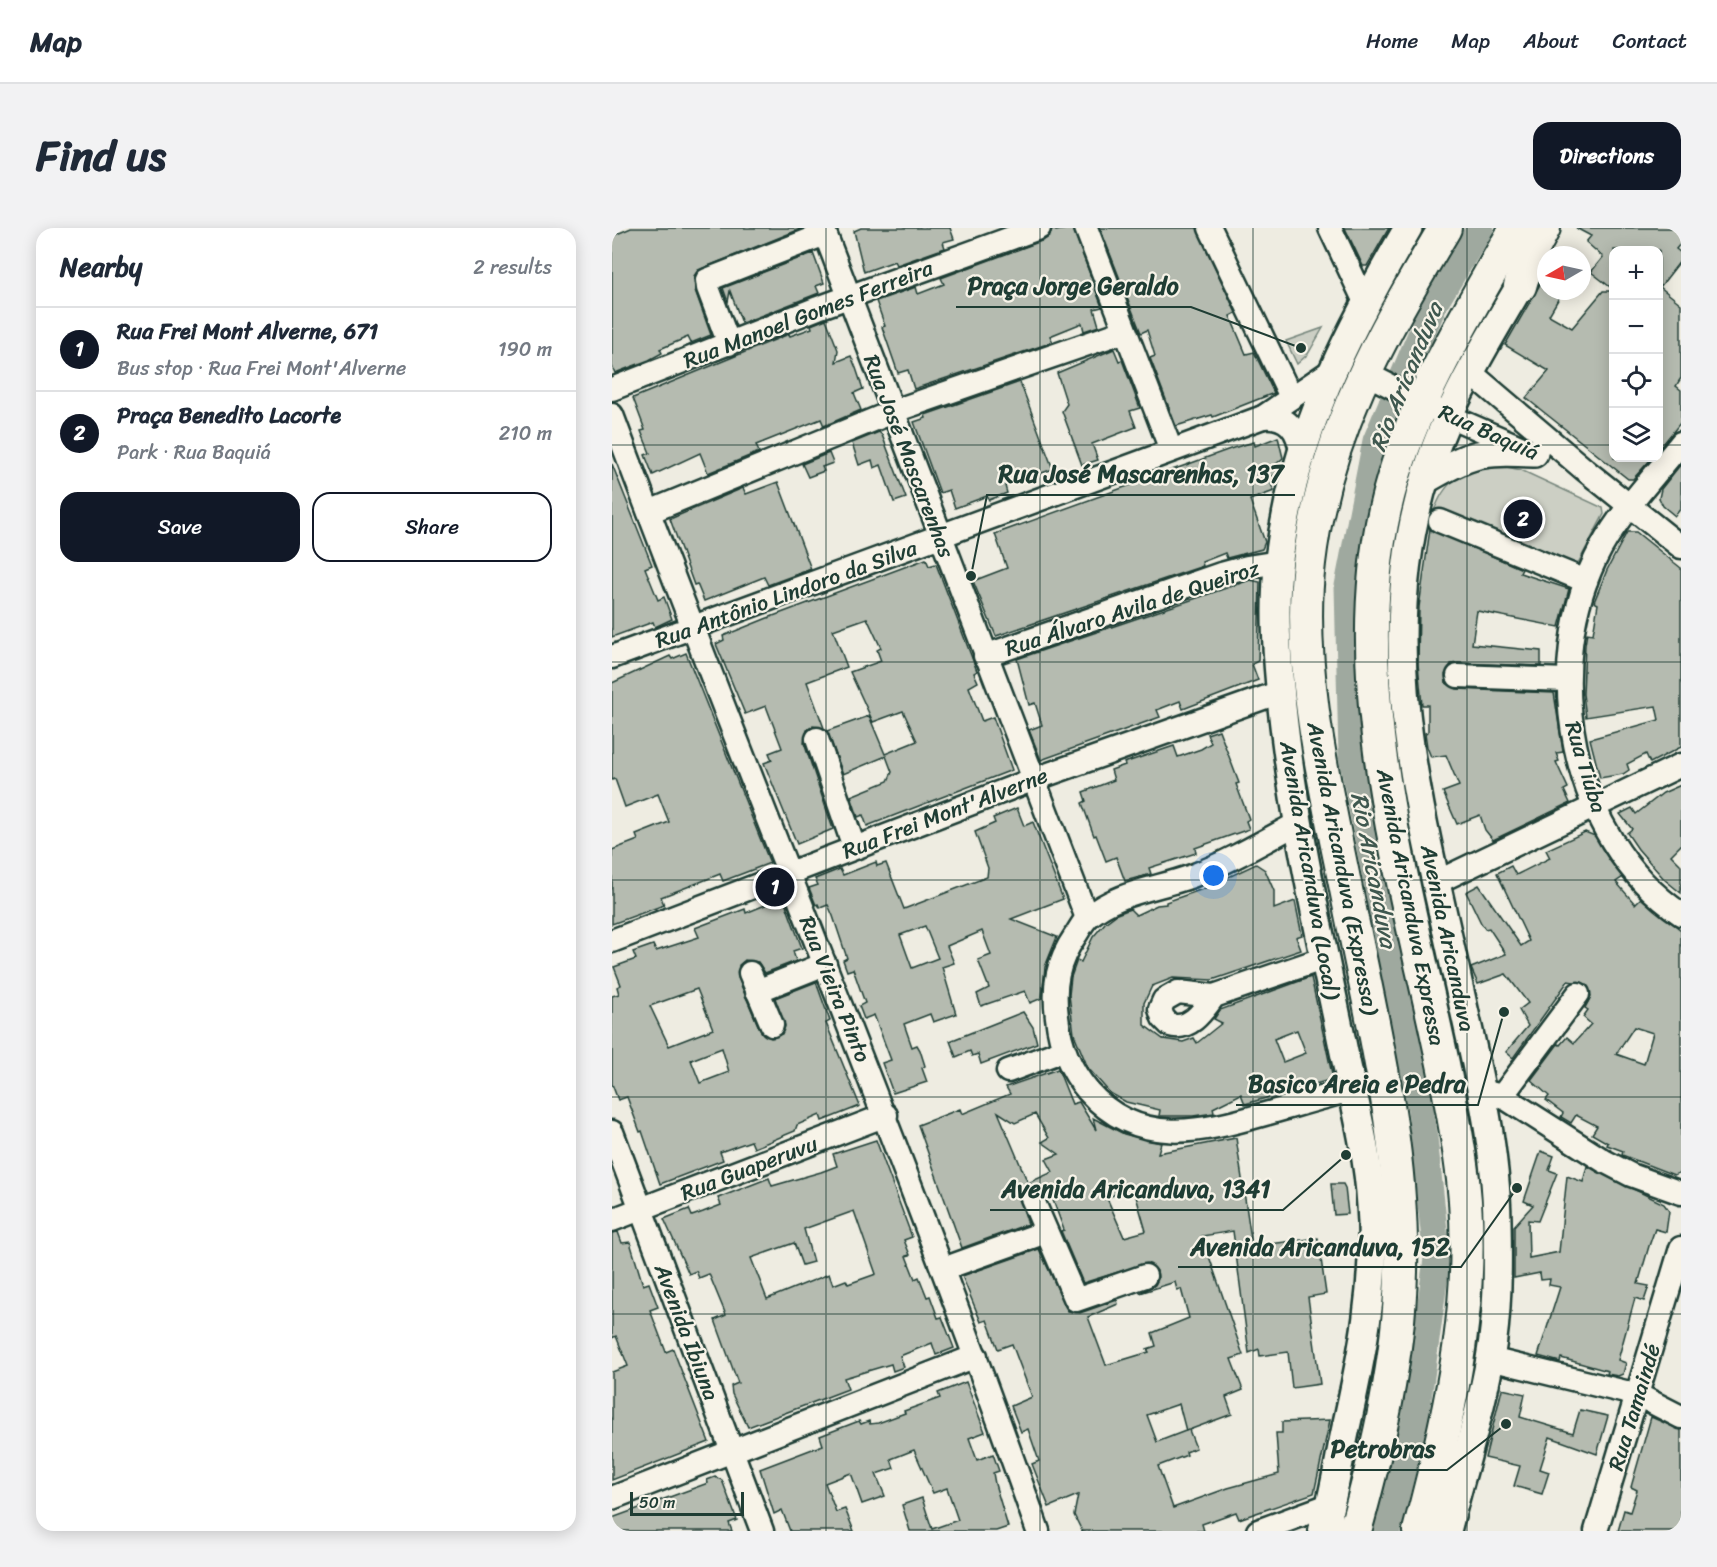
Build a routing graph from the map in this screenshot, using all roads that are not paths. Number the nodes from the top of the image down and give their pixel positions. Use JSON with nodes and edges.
{"nodes":[{"id":1,"x":1039,"y":228,"type":"edge"},
{"id":2,"x":1086,"y":228,"type":"edge"},
{"id":3,"x":1210,"y":228,"type":"edge"},
{"id":4,"x":1330,"y":228,"type":"edge"},
{"id":5,"x":1408,"y":228,"type":"edge"},
{"id":6,"x":1445,"y":228,"type":"edge"},
{"id":7,"x":1516,"y":228,"type":"edge"},
{"id":8,"x":1544,"y":228,"type":"edge"},
{"id":9,"x":1553,"y":228,"type":"edge"},
{"id":10,"x":824,"y":231,"type":"edge"},
{"id":11,"x":1520,"y":286,"type":"junction"},
{"id":12,"x":849,"y":296,"type":"junction"},
{"id":13,"x":1365,"y":302,"type":"junction"},
{"id":14,"x":1125,"y":331,"type":"junction"},
{"id":15,"x":729,"y":344,"type":"junction"},
{"id":16,"x":1331,"y":371,"type":"junction"},
{"id":17,"x":1471,"y":373,"type":"junction"},
{"id":18,"x":1367,"y":374,"type":"junction"},
{"id":19,"x":612,"y":389,"type":"edge"},
{"id":20,"x":1291,"y":397,"type":"junction"},
{"id":21,"x":1424,"y":410,"type":"junction"},
{"id":22,"x":892,"y":413,"type":"junction"},
{"id":23,"x":1263,"y":417,"type":"junction"},
{"id":24,"x":613,"y":423,"type":"edge"},
{"id":25,"x":1681,"y":443,"type":"edge"},
{"id":26,"x":1171,"y":450,"type":"junction"},
{"id":27,"x":1301,"y":452,"type":"junction"},
{"id":28,"x":1534,"y":453,"type":"junction"},
{"id":29,"x":1585,"y":470,"type":"junction"},
{"id":30,"x":1425,"y":480,"type":"junction"},
{"id":31,"x":1630,"y":506,"type":"junction"},
{"id":32,"x":649,"y":512,"type":"junction"},
{"id":33,"x":1440,"y":521,"type":"dead end"},
{"id":34,"x":939,"y":537,"type":"junction"},
{"id":35,"x":1681,"y":547,"type":"edge"},
{"id":36,"x":1279,"y":562,"type":"junction"},
{"id":37,"x":1586,"y":581,"type":"junction"},
{"id":38,"x":693,"y":628,"type":"junction"},
{"id":39,"x":985,"y":656,"type":"junction"},
{"id":40,"x":612,"y":657,"type":"edge"},
{"id":41,"x":1458,"y":676,"type":"dead end"},
{"id":42,"x":1567,"y":680,"type":"junction"},
{"id":43,"x":1280,"y":692,"type":"junction"},
{"id":44,"x":817,"y":739,"type":"dead end"},
{"id":45,"x":1681,"y":765,"type":"edge"},
{"id":46,"x":1032,"y":780,"type":"junction"},
{"id":47,"x":1595,"y":807,"type":"junction"},
{"id":48,"x":1298,"y":824,"type":"junction"},
{"id":49,"x":854,"y":847,"type":"junction"},
{"id":50,"x":789,"y":873,"type":"junction"},
{"id":51,"x":1437,"y":882,"type":"junction"},
{"id":52,"x":1681,"y":914,"type":"edge"},
{"id":53,"x":1087,"y":918,"type":"junction"},
{"id":54,"x":612,"y":941,"type":"edge"},
{"id":55,"x":1325,"y":958,"type":"junction"},
{"id":56,"x":825,"y":964,"type":"junction"},
{"id":57,"x":1578,"y":994,"type":"dead end"},
{"id":58,"x":1214,"y":996,"type":"dead end"},
{"id":59,"x":772,"y":1026,"type":"dead end"},
{"id":60,"x":1064,"y":1050,"type":"junction"},
{"id":61,"x":1008,"y":1071,"type":"dead end"},
{"id":62,"x":1352,"y":1090,"type":"junction"},
{"id":63,"x":1492,"y":1094,"type":"junction"},
{"id":64,"x":886,"y":1115,"type":"junction"},
{"id":65,"x":612,"y":1132,"type":"edge"},
{"id":66,"x":1681,"y":1192,"type":"edge"},
{"id":67,"x":1032,"y":1198,"type":"dead end"},
{"id":68,"x":640,"y":1209,"type":"junction"},
{"id":69,"x":612,"y":1220,"type":"edge"},
{"id":70,"x":1046,"y":1232,"type":"junction"},
{"id":71,"x":1681,"y":1248,"type":"edge"},
{"id":72,"x":943,"y":1269,"type":"junction"},
{"id":73,"x":1145,"y":1276,"type":"dead end"},
{"id":74,"x":976,"y":1356,"type":"junction"},
{"id":75,"x":1490,"y":1359,"type":"junction"},
{"id":76,"x":1638,"y":1395,"type":"junction"},
{"id":77,"x":1681,"y":1417,"type":"edge"},
{"id":78,"x":731,"y":1451,"type":"junction"},
{"id":79,"x":612,"y":1498,"type":"edge"},
{"id":80,"x":1326,"y":1521,"type":"edge"},
{"id":81,"x":762,"y":1531,"type":"edge"},
{"id":82,"x":1038,"y":1531,"type":"edge"},
{"id":83,"x":1258,"y":1531,"type":"edge"},
{"id":84,"x":1355,"y":1531,"type":"edge"},
{"id":85,"x":1419,"y":1531,"type":"edge"},
{"id":86,"x":1447,"y":1531,"type":"edge"},
{"id":87,"x":1596,"y":1531,"type":"edge"}],
"edges":[{"from":1,"to":12,"type":"street","name":"Rua Manoel Gomes Ferreira"},
{"from":2,"to":14,"type":"street"},
{"from":3,"to":20,"type":"street"},
{"from":4,"to":13,"type":"street"},
{"from":5,"to":13,"type":"main road","name":"Avenida Aricanduva (Local)"},
{"from":6,"to":18,"type":"highway","name":"Avenida Aricanduva (Expressa)"},
{"from":7,"to":21,"type":"highway"},
{"from":8,"to":11,"type":"highway"},
{"from":9,"to":11,"type":"main road"},
{"from":10,"to":12,"type":"street","name":"Rua José Mascarenhas"},
{"from":10,"to":15,"type":"street"},
{"from":11,"to":17,"type":"main road"},
{"from":12,"to":15,"type":"street","name":"Rua Manoel Gomes Ferreira"},
{"from":12,"to":22,"type":"street","name":"Rua José Mascarenhas"},
{"from":13,"to":16,"type":"main road","name":"Avenida Aricanduva (Local)"},
{"from":14,"to":22,"type":"street"},
{"from":14,"to":26,"type":"street"},
{"from":15,"to":19,"type":"street","name":"Rua Manoel Gomes Ferreira"},
{"from":16,"to":20,"type":"street","name":"Rua Antônio Lindoro da Silva"},
{"from":16,"to":27,"type":"main road","name":"Avenida Aricanduva (Local)"},
{"from":17,"to":21,"type":"main road"},
{"from":17,"to":29,"type":"street","name":"Rua Baquiá"},
{"from":18,"to":21,"type":"street","name":"Rua Baquiá"},
{"from":18,"to":84,"type":"highway","name":"Avenida Aricanduva (Expressa)"},
{"from":20,"to":23,"type":"street","name":"Rua Antônio Lindoro da Silva"},
{"from":21,"to":28,"type":"street","name":"Rua Baquiá"},
{"from":21,"to":30,"type":"main road","name":"Avenida Aricanduva"},
{"from":21,"to":85,"type":"highway","name":"Avenida Aricanduva Expressa"},
{"from":22,"to":32,"type":"street"},
{"from":22,"to":34,"type":"street","name":"Rua José Mascarenhas"},
{"from":23,"to":26,"type":"street","name":"Rua Antônio Lindoro da Silva"},
{"from":23,"to":27,"type":"street"},
{"from":24,"to":32,"type":"street","name":"Rua Vieira Pinto"},
{"from":25,"to":31,"type":"street","name":"Rua Tiúba"},
{"from":26,"to":34,"type":"street","name":"Rua Antônio Lindoro da Silva"},
{"from":27,"to":36,"type":"main road","name":"Avenida Aricanduva (Local)"},
{"from":28,"to":29,"type":"street","name":"Rua Baquiá"},
{"from":28,"to":30,"type":"main road"},
{"from":29,"to":31,"type":"street","name":"Rua Baquiá"},
{"from":30,"to":51,"type":"main road","name":"Avenida Aricanduva"},
{"from":31,"to":35,"type":"street","name":"Rua Baquiá"},
{"from":31,"to":37,"type":"street","name":"Rua Tiúba"},
{"from":32,"to":38,"type":"street","name":"Rua Vieira Pinto"},
{"from":33,"to":37,"type":"street"},
{"from":34,"to":38,"type":"street","name":"Rua Antônio Lindoro da Silva"},
{"from":34,"to":39,"type":"street","name":"Rua José Mascarenhas"},
{"from":36,"to":39,"type":"street","name":"Rua Álvaro Avila de Queiroz"},
{"from":36,"to":43,"type":"main road","name":"Avenida Aricanduva (Local)"},
{"from":37,"to":42,"type":"street","name":"Rua Tiúba"},
{"from":38,"to":40,"type":"street","name":"Rua Antônio Lindoro da Silva"},
{"from":38,"to":50,"type":"street","name":"Rua Vieira Pinto"},
{"from":39,"to":46,"type":"street","name":"Rua José Mascarenhas"},
{"from":41,"to":42,"type":"street"},
{"from":42,"to":47,"type":"street","name":"Rua Tiúba"},
{"from":43,"to":46,"type":"street","name":"Rua Frei Mont'Alverne"},
{"from":43,"to":48,"type":"main road","name":"Avenida Aricanduva (Local)"},
{"from":44,"to":49,"type":"street"},
{"from":45,"to":47,"type":"street"},
{"from":46,"to":49,"type":"street","name":"Rua Frei Mont'Alverne"},
{"from":46,"to":53,"type":"street","name":"Rua José Mascarenhas"},
{"from":47,"to":51,"type":"street"},
{"from":47,"to":52,"type":"street","name":"Rua Tiúba"},
{"from":48,"to":53,"type":"street"},
{"from":48,"to":55,"type":"main road","name":"Avenida Aricanduva (Local)"},
{"from":49,"to":50,"type":"street","name":"Rua Frei Mont'Alverne"},
{"from":50,"to":54,"type":"street","name":"Rua Frei Mont'Alverne"},
{"from":50,"to":56,"type":"street","name":"Rua Vieira Pinto"},
{"from":51,"to":63,"type":"main road","name":"Avenida Aricanduva"},
{"from":53,"to":60,"type":"street"},
{"from":55,"to":58,"type":"street"},
{"from":55,"to":62,"type":"main road","name":"Avenida Aricanduva (Local)"},
{"from":56,"to":59,"type":"street"},
{"from":56,"to":64,"type":"street","name":"Rua Vieira Pinto"},
{"from":57,"to":63,"type":"street"},
{"from":60,"to":61,"type":"street"},
{"from":60,"to":62,"type":"street"},
{"from":62,"to":80,"type":"main road","name":"Avenida Aricanduva (Local)"},
{"from":63,"to":66,"type":"street"},
{"from":63,"to":75,"type":"main road","name":"Avenida Aricanduva"},
{"from":64,"to":68,"type":"street","name":"Rua Guaperuvu"},
{"from":64,"to":72,"type":"street","name":"Rua Vieira Pinto"},
{"from":65,"to":68,"type":"street","name":"Avenida Ibiuna"},
{"from":67,"to":70,"type":"street"},
{"from":68,"to":69,"type":"street","name":"Rua Guaperuvu"},
{"from":68,"to":78,"type":"street","name":"Avenida Ibiuna"},
{"from":70,"to":72,"type":"street"},
{"from":70,"to":73,"type":"street"},
{"from":71,"to":76,"type":"street","name":"Rua Tamaindé"},
{"from":72,"to":74,"type":"street","name":"Rua Vieira Pinto"},
{"from":74,"to":78,"type":"street"},
{"from":74,"to":82,"type":"street","name":"Rua Vieira Pinto"},
{"from":75,"to":76,"type":"street"},
{"from":75,"to":86,"type":"main road","name":"Avenida Aricanduva"},
{"from":76,"to":77,"type":"street"},
{"from":76,"to":87,"type":"street","name":"Rua Tamaindé"},
{"from":78,"to":79,"type":"street"},
{"from":78,"to":81,"type":"street","name":"Avenida Ibiuna"},
{"from":80,"to":83,"type":"street"}]}
